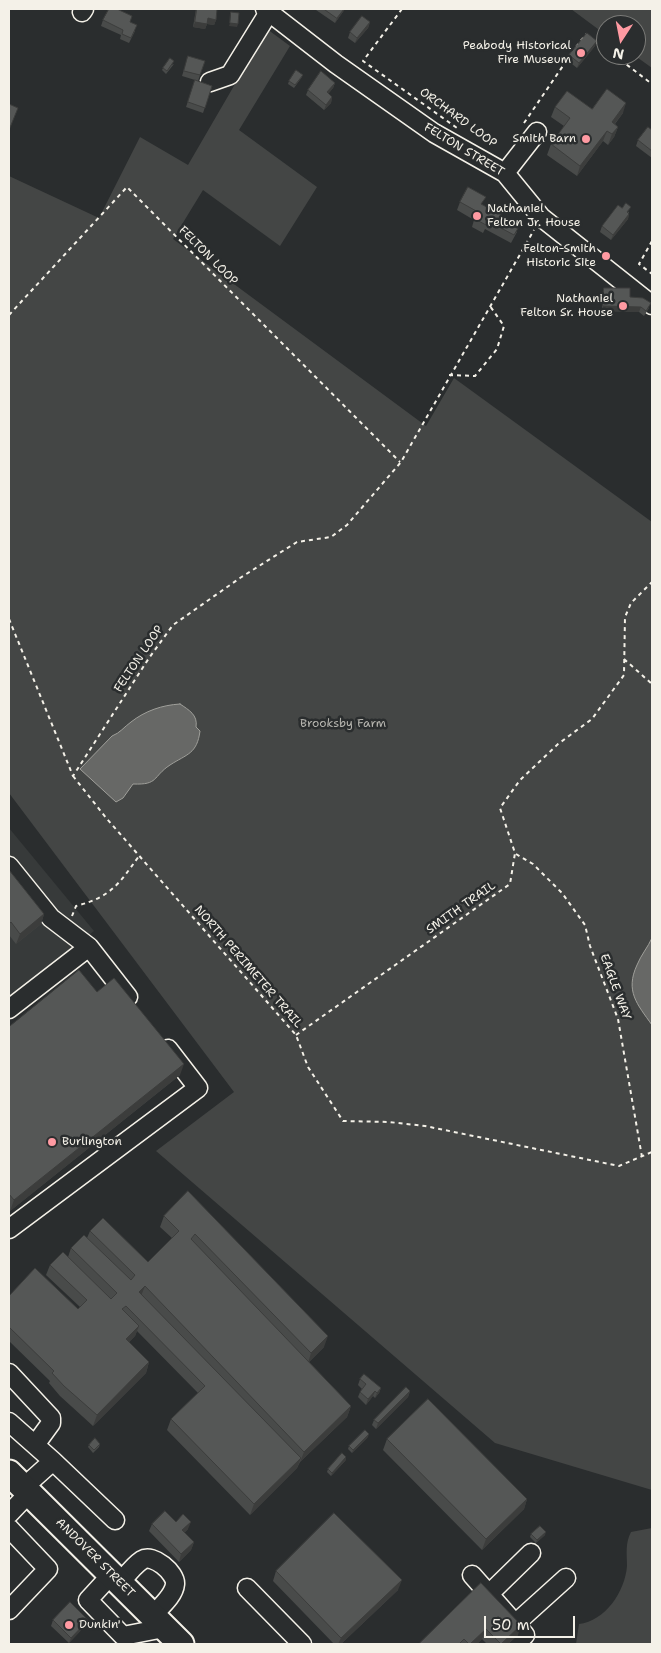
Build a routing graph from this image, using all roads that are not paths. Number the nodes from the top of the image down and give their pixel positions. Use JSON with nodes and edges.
{"nodes":[{"id":1,"x":270,"y":11,"type":"edge"},
{"id":2,"x":210,"y":82,"type":"dead end"},
{"id":3,"x":529,"y":129,"type":"road end"},
{"id":4,"x":505,"y":173,"type":"junction"},
{"id":5,"x":652,"y":305,"type":"edge"},
{"id":6,"x":9,"y":866,"type":"edge"},
{"id":7,"x":89,"y":947,"type":"junction"},
{"id":8,"x":9,"y":1009,"type":"edge"},
{"id":9,"x":138,"y":1010,"type":"edge"},
{"id":10,"x":156,"y":1033,"type":"edge"},
{"id":11,"x":9,"y":1229,"type":"edge"},
{"id":12,"x":9,"y":1373,"type":"edge"},
{"id":13,"x":9,"y":1422,"type":"edge"},
{"id":14,"x":35,"y":1445,"type":"junction"},
{"id":15,"x":53,"y":1461,"type":"junction"},
{"id":16,"x":21,"y":1484,"type":"edge"},
{"id":17,"x":9,"y":1514,"type":"edge"},
{"id":18,"x":115,"y":1520,"type":"dead end"},
{"id":19,"x":9,"y":1528,"type":"edge"},
{"id":20,"x":531,"y":1553,"type":"dead end"},
{"id":21,"x":472,"y":1575,"type":"dead end"},
{"id":22,"x":566,"y":1578,"type":"dead end"},
{"id":23,"x":115,"y":1579,"type":"junction"},
{"id":24,"x":247,"y":1588,"type":"dead end"},
{"id":25,"x":489,"y":1594,"type":"junction"},
{"id":26,"x":9,"y":1610,"type":"edge"},
{"id":27,"x":515,"y":1624,"type":"junction"},
{"id":28,"x":166,"y":1629,"type":"edge"},
{"id":29,"x":302,"y":1644,"type":"edge"},
{"id":30,"x":516,"y":1644,"type":"edge"}],
"edges":[{"from":1,"to":2,"type":"street"},
{"from":1,"to":4,"type":"street","name":"FELTON STREET"},
{"from":3,"to":4,"type":"street"},
{"from":4,"to":5,"type":"street","name":"FELTON STREET"},
{"from":6,"to":7,"type":"street"},
{"from":7,"to":8,"type":"street"},
{"from":7,"to":9,"type":"street"},
{"from":10,"to":11,"type":"street"},
{"from":12,"to":14,"type":"street"},
{"from":13,"to":14,"type":"street"},
{"from":14,"to":15,"type":"street"},
{"from":15,"to":16,"type":"street"},
{"from":15,"to":18,"type":"street"},
{"from":16,"to":17,"type":"street"},
{"from":16,"to":23,"type":"highway","name":"ANDOVER STREET"},
{"from":19,"to":26,"type":"street"},
{"from":20,"to":25,"type":"street"},
{"from":21,"to":25,"type":"street"},
{"from":22,"to":27,"type":"street"},
{"from":23,"to":28,"type":"highway","name":"ANDOVER STREET"},
{"from":23,"to":28,"type":"street"},
{"from":23,"to":28,"type":"street"},
{"from":24,"to":29,"type":"street"},
{"from":25,"to":27,"type":"street"},
{"from":27,"to":30,"type":"street"}]}
